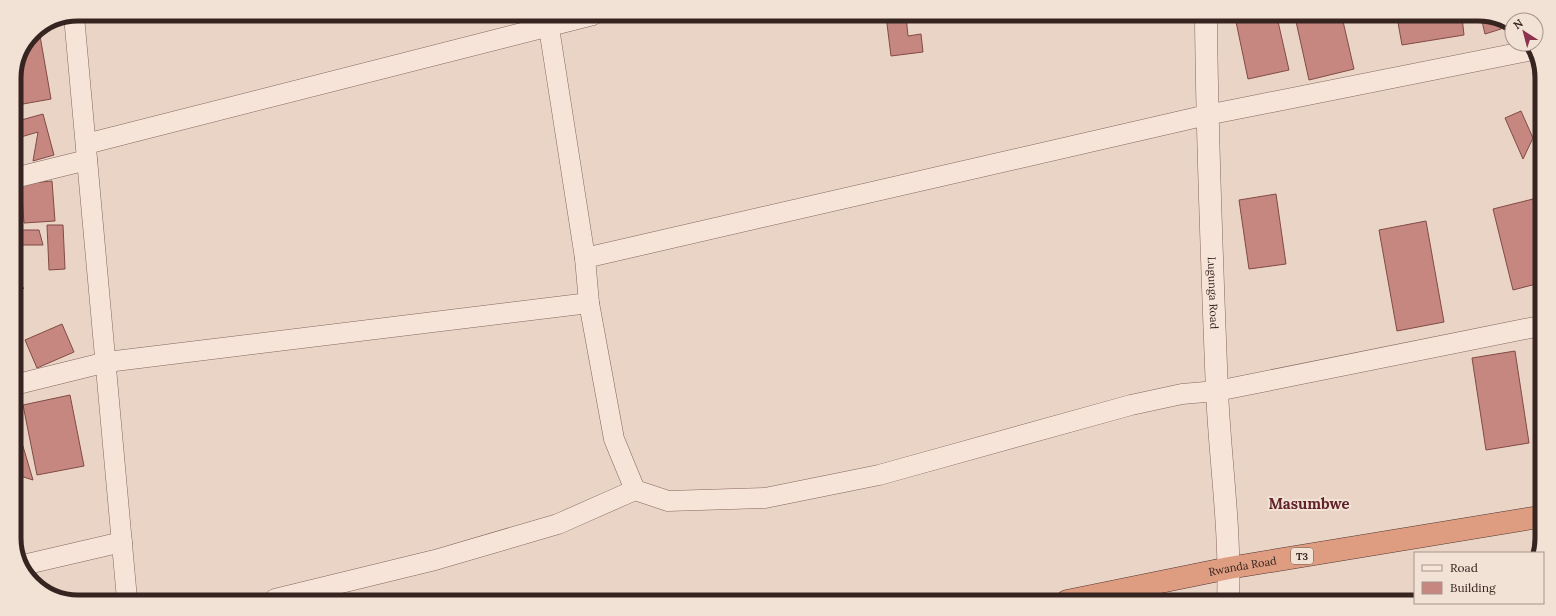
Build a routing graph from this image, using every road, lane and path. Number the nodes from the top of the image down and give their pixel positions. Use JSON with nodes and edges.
{"nodes":[{"id":1,"x":75,"y":21,"type":"edge"},
{"id":2,"x":548,"y":21,"type":"edge"},
{"id":3,"x":1206,"y":21,"type":"edge"},
{"id":4,"x":1523,"y":52,"type":"edge"},
{"id":5,"x":1207,"y":115,"type":"junction"},
{"id":6,"x":87,"y":152,"type":"junction"},
{"id":7,"x":21,"y":176,"type":"edge"},
{"id":8,"x":585,"y":258,"type":"junction"},
{"id":9,"x":589,"y":303,"type":"junction"},
{"id":10,"x":1535,"y":327,"type":"edge"},
{"id":11,"x":107,"y":362,"type":"junction"},
{"id":12,"x":21,"y":384,"type":"edge"},
{"id":13,"x":1217,"y":391,"type":"junction"},
{"id":14,"x":635,"y":490,"type":"junction"},
{"id":15,"x":1535,"y":518,"type":"edge"},
{"id":16,"x":122,"y":542,"type":"junction"},
{"id":17,"x":28,"y":564,"type":"edge"},
{"id":18,"x":1229,"y":568,"type":"junction"},
{"id":19,"x":127,"y":595,"type":"edge"},
{"id":20,"x":291,"y":595,"type":"edge"},
{"id":21,"x":1096,"y":595,"type":"edge"},
{"id":22,"x":1228,"y":595,"type":"edge"}],
"edges":[{"from":1,"to":6,"type":"street"},
{"from":2,"to":6,"type":"street"},
{"from":2,"to":8,"type":"street"},
{"from":3,"to":5,"type":"street","name":"Lugunga Road"},
{"from":4,"to":5,"type":"street"},
{"from":5,"to":8,"type":"street"},
{"from":5,"to":13,"type":"street","name":"Lugunga Road"},
{"from":6,"to":7,"type":"street"},
{"from":6,"to":11,"type":"street"},
{"from":8,"to":9,"type":"street"},
{"from":9,"to":11,"type":"street"},
{"from":9,"to":14,"type":"street"},
{"from":10,"to":13,"type":"street"},
{"from":11,"to":12,"type":"street"},
{"from":11,"to":16,"type":"street"},
{"from":13,"to":14,"type":"street"},
{"from":13,"to":18,"type":"street","name":"Lugunga Road"},
{"from":14,"to":20,"type":"street"},
{"from":15,"to":18,"type":"highway","name":"Rwanda Road","number":"T3"},
{"from":16,"to":17,"type":"street"},
{"from":16,"to":19,"type":"street"},
{"from":18,"to":21,"type":"highway","name":"Rwanda Road","number":"T3"},
{"from":18,"to":22,"type":"street","name":"Lugunga Road"}]}
